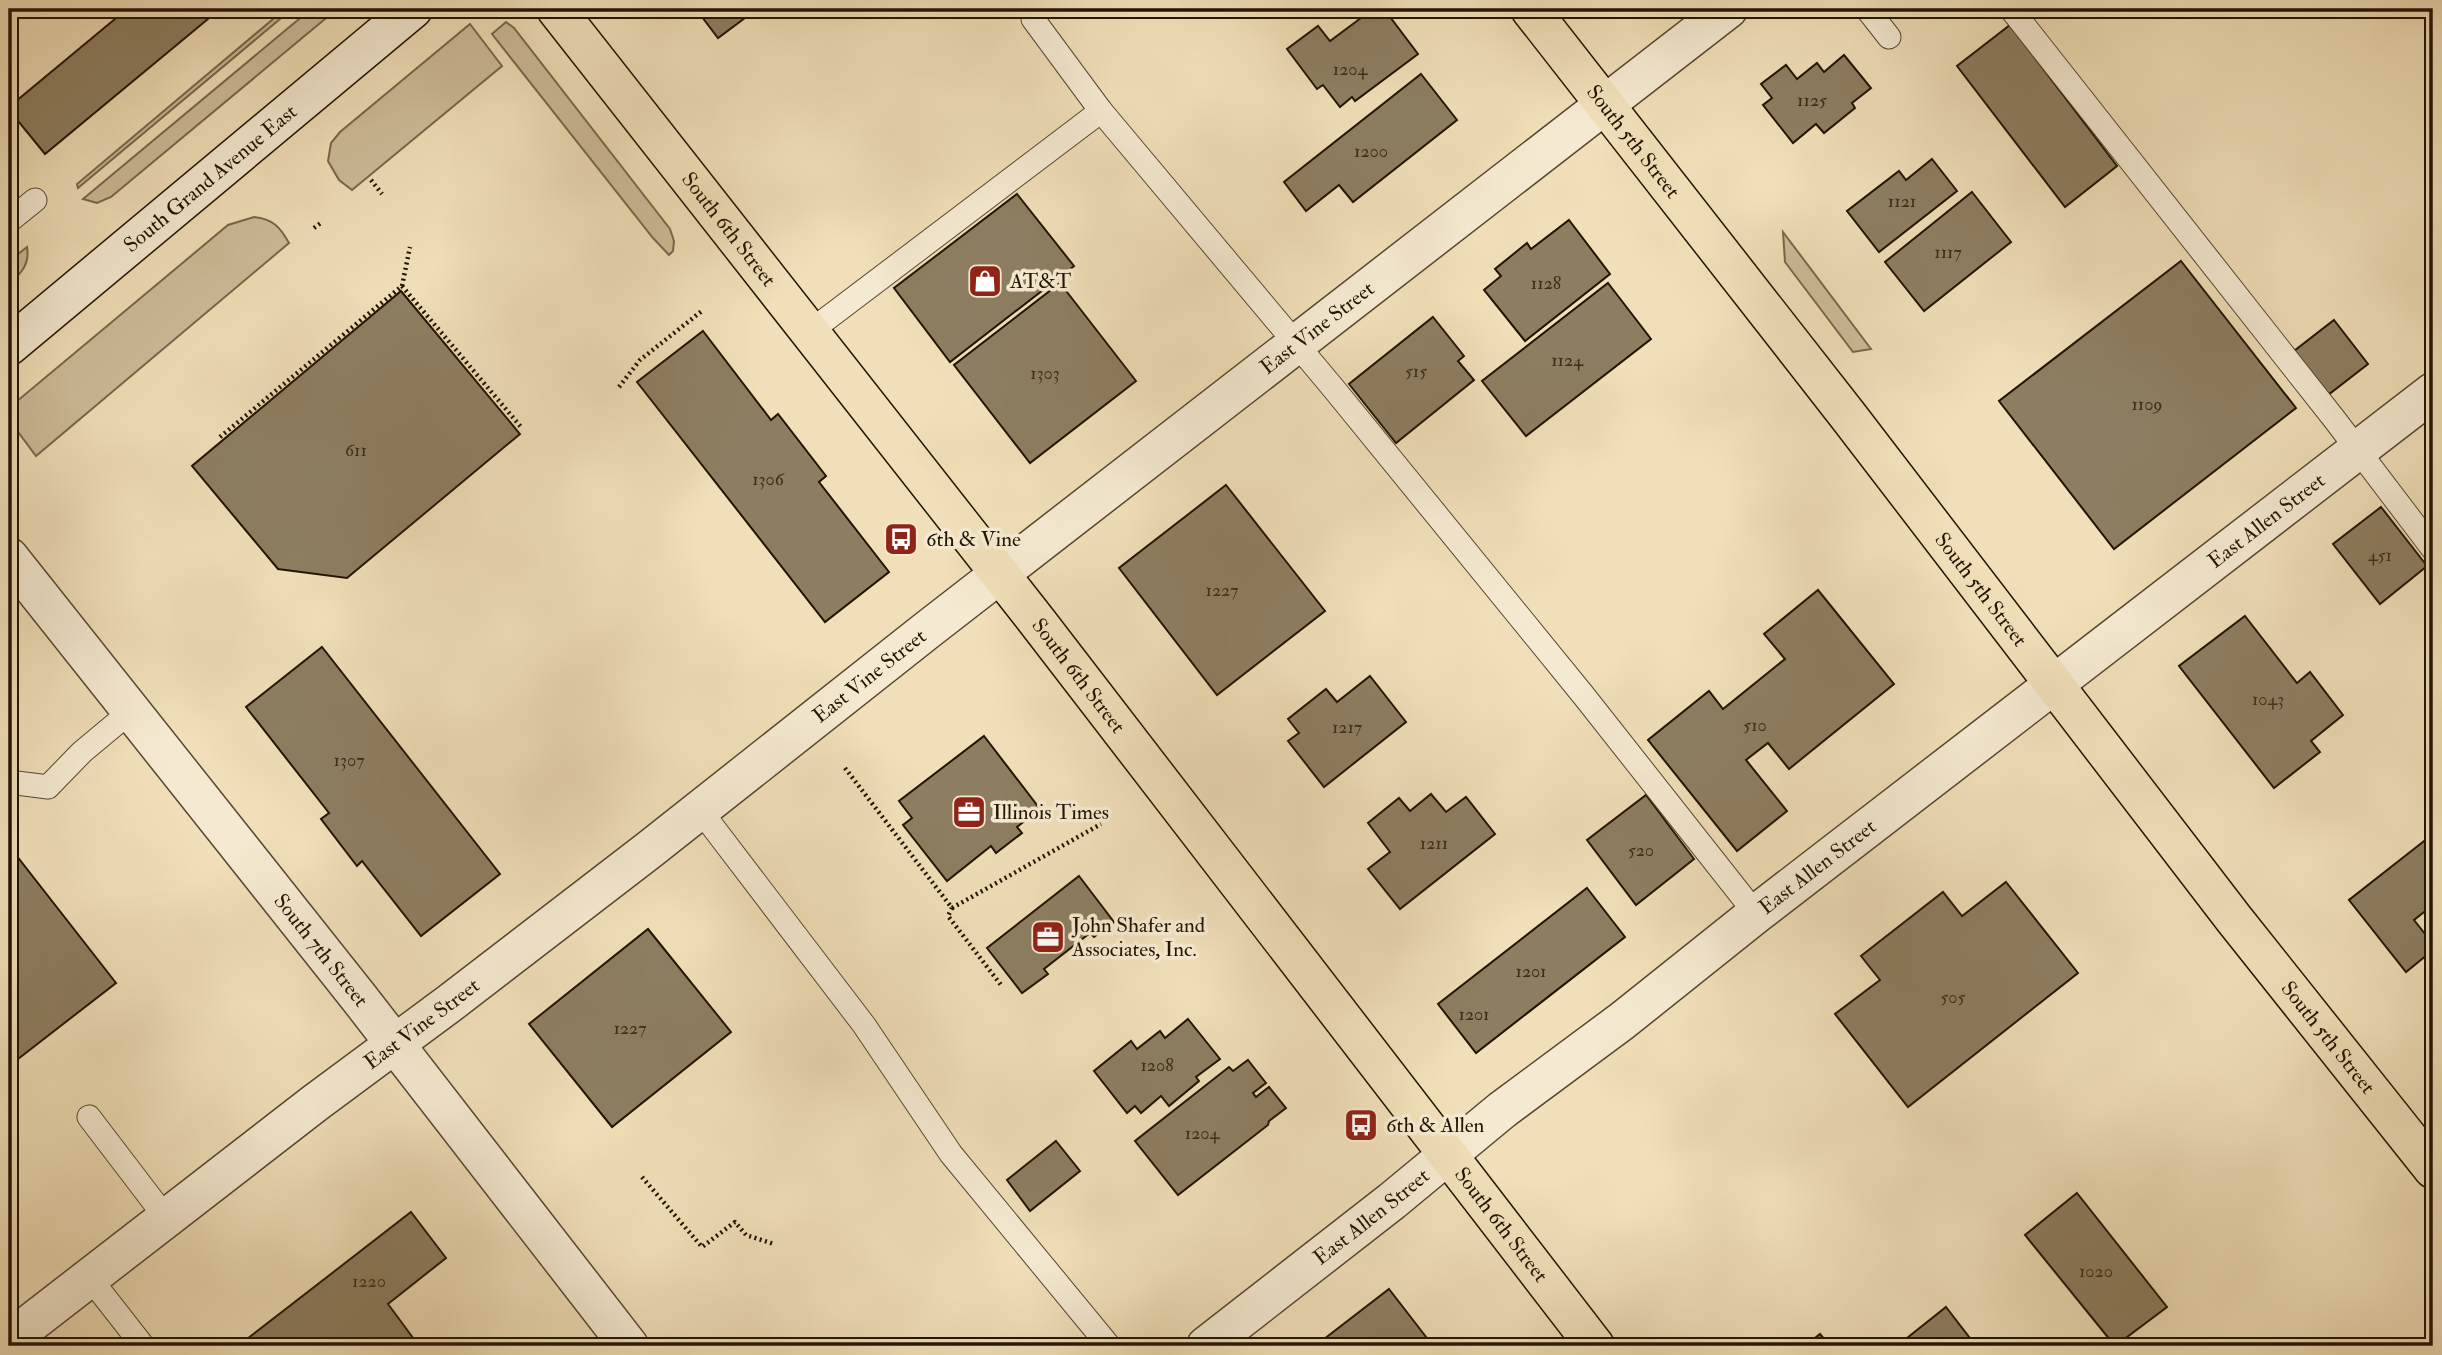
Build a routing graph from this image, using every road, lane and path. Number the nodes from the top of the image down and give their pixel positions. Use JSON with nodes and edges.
{"nodes":[{"id":1,"x":413,"y":9,"type":"edge"},
{"id":2,"x":556,"y":9,"type":"edge"},
{"id":3,"x":1530,"y":9,"type":"edge"},
{"id":4,"x":1728,"y":9,"type":"edge"},
{"id":5,"x":1867,"y":9,"type":"edge"},
{"id":6,"x":2011,"y":9,"type":"edge"},
{"id":7,"x":1033,"y":19,"type":"dead end"},
{"id":8,"x":1889,"y":37,"type":"dead end"},
{"id":9,"x":1606,"y":104,"type":"junction"},
{"id":10,"x":1101,"y":111,"type":"junction"},
{"id":11,"x":371,"y":180,"type":"dead end"},
{"id":12,"x":382,"y":194,"type":"dead end"},
{"id":13,"x":35,"y":200,"type":"dead end"},
{"id":14,"x":9,"y":221,"type":"edge"},
{"id":15,"x":322,"y":222,"type":"dead end"},
{"id":16,"x":314,"y":228,"type":"dead end"},
{"id":17,"x":410,"y":247,"type":"dead end"},
{"id":18,"x":402,"y":286,"type":"junction"},
{"id":19,"x":703,"y":310,"type":"dead end"},
{"id":20,"x":808,"y":333,"type":"junction"},
{"id":21,"x":1297,"y":344,"type":"junction"},
{"id":22,"x":9,"y":346,"type":"edge"},
{"id":23,"x":619,"y":387,"type":"dead end"},
{"id":24,"x":2433,"y":391,"type":"edge"},
{"id":25,"x":521,"y":427,"type":"dead end"},
{"id":26,"x":220,"y":437,"type":"dead end"},
{"id":27,"x":2358,"y":450,"type":"junction"},
{"id":28,"x":2433,"y":549,"type":"edge"},
{"id":29,"x":9,"y":557,"type":"edge"},
{"id":30,"x":999,"y":574,"type":"junction"},
{"id":31,"x":2054,"y":686,"type":"junction"},
{"id":32,"x":130,"y":712,"type":"junction"},
{"id":33,"x":845,"y":768,"type":"dead end"},
{"id":34,"x":9,"y":782,"type":"edge"},
{"id":35,"x":700,"y":810,"type":"junction"},
{"id":36,"x":1101,"y":824,"type":"dead end"},
{"id":37,"x":952,"y":908,"type":"junction"},
{"id":38,"x":1756,"y":914,"type":"junction"},
{"id":39,"x":1001,"y":985,"type":"dead end"},
{"id":40,"x":394,"y":1042,"type":"junction"},
{"id":41,"x":89,"y":1117,"type":"dead end"},
{"id":42,"x":1447,"y":1156,"type":"junction"},
{"id":43,"x":2433,"y":1169,"type":"edge"},
{"id":44,"x":642,"y":1177,"type":"dead end"},
{"id":45,"x":166,"y":1217,"type":"junction"},
{"id":46,"x":774,"y":1244,"type":"dead end"},
{"id":47,"x":89,"y":1277,"type":"junction"},
{"id":48,"x":9,"y":1340,"type":"edge"},
{"id":49,"x":143,"y":1346,"type":"edge"},
{"id":50,"x":629,"y":1346,"type":"edge"},
{"id":51,"x":1109,"y":1346,"type":"edge"},
{"id":52,"x":1206,"y":1346,"type":"edge"},
{"id":53,"x":1595,"y":1346,"type":"edge"}],
"edges":[{"from":1,"to":22,"type":"street","name":"South Grand Avenue East"},
{"from":2,"to":20,"type":"main road","name":"South 6th Street"},
{"from":3,"to":9,"type":"main road","name":"South 5th Street"},
{"from":4,"to":9,"type":"street","name":"East Vine Street"},
{"from":5,"to":8,"type":"lane"},
{"from":6,"to":27,"type":"lane"},
{"from":7,"to":10,"type":"lane"},
{"from":9,"to":21,"type":"street","name":"East Vine Street"},
{"from":9,"to":31,"type":"main road","name":"South 5th Street"},
{"from":10,"to":20,"type":"lane"},
{"from":10,"to":21,"type":"lane"},
{"from":11,"to":12,"type":"path"},
{"from":13,"to":14,"type":"lane"},
{"from":15,"to":16,"type":"path"},
{"from":17,"to":18,"type":"path"},
{"from":18,"to":25,"type":"path"},
{"from":18,"to":26,"type":"path"},
{"from":19,"to":23,"type":"path"},
{"from":20,"to":30,"type":"main road","name":"South 6th Street"},
{"from":21,"to":30,"type":"street","name":"East Vine Street"},
{"from":21,"to":38,"type":"lane"},
{"from":24,"to":27,"type":"street","name":"East Allen Street"},
{"from":27,"to":28,"type":"lane"},
{"from":27,"to":31,"type":"street","name":"East Allen Street"},
{"from":29,"to":32,"type":"street","name":"South 7th Street"},
{"from":30,"to":35,"type":"street","name":"East Vine Street"},
{"from":30,"to":42,"type":"main road","name":"South 6th Street"},
{"from":31,"to":38,"type":"street","name":"East Allen Street"},
{"from":31,"to":43,"type":"main road","name":"South 5th Street"},
{"from":32,"to":34,"type":"lane"},
{"from":32,"to":40,"type":"street","name":"South 7th Street"},
{"from":33,"to":37,"type":"path"},
{"from":35,"to":40,"type":"street","name":"East Vine Street"},
{"from":35,"to":51,"type":"lane"},
{"from":36,"to":37,"type":"path"},
{"from":37,"to":39,"type":"path"},
{"from":38,"to":42,"type":"street","name":"East Allen Street"},
{"from":40,"to":45,"type":"street","name":"East Vine Street"},
{"from":40,"to":50,"type":"street","name":"South 7th Street"},
{"from":41,"to":45,"type":"lane"},
{"from":42,"to":52,"type":"street","name":"East Allen Street"},
{"from":42,"to":53,"type":"main road","name":"South 6th Street"},
{"from":44,"to":46,"type":"path"},
{"from":45,"to":47,"type":"street","name":"East Vine Street"},
{"from":47,"to":48,"type":"street","name":"East Vine Street"},
{"from":47,"to":49,"type":"lane"}]}
